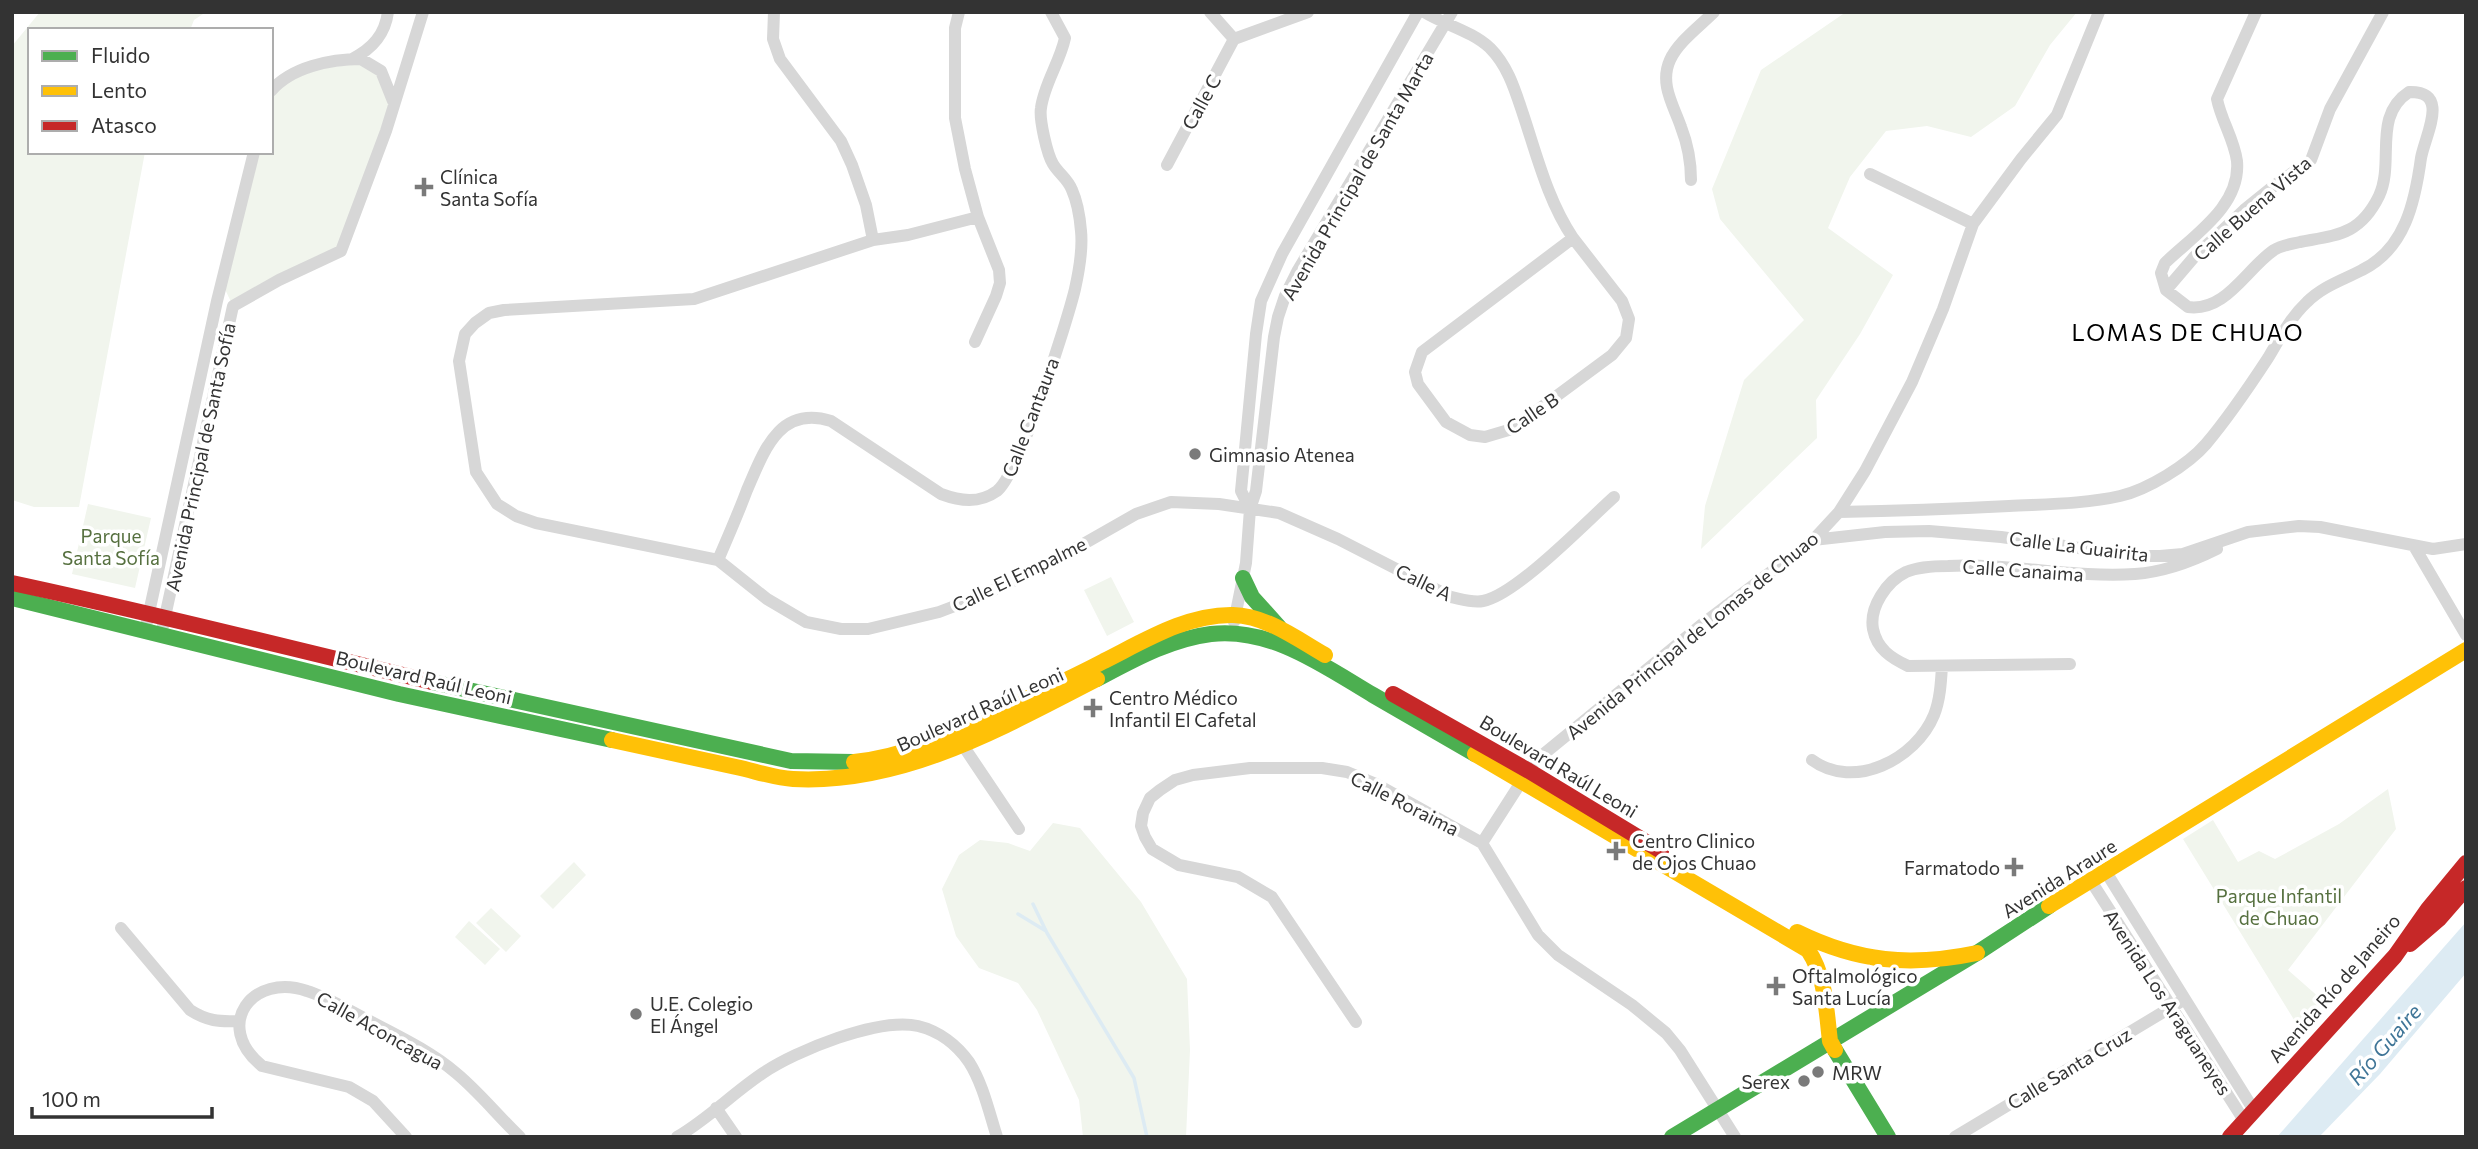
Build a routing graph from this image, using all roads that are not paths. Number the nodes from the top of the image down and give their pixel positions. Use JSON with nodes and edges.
{"nodes":[{"id":1,"x":388,"y":12,"type":"edge"},
{"id":2,"x":423,"y":12,"type":"edge"},
{"id":3,"x":774,"y":12,"type":"edge"},
{"id":4,"x":960,"y":12,"type":"edge"},
{"id":5,"x":1051,"y":12,"type":"edge"},
{"id":6,"x":1210,"y":12,"type":"edge"},
{"id":7,"x":1308,"y":12,"type":"edge"},
{"id":8,"x":1418,"y":12,"type":"edge"},
{"id":9,"x":1424,"y":12,"type":"edge"},
{"id":10,"x":1452,"y":12,"type":"edge"},
{"id":11,"x":1714,"y":12,"type":"edge"},
{"id":12,"x":2099,"y":12,"type":"edge"},
{"id":13,"x":2256,"y":12,"type":"edge"},
{"id":14,"x":2383,"y":12,"type":"edge"},
{"id":15,"x":1445,"y":24,"type":"junction"},
{"id":16,"x":1234,"y":39,"type":"junction"},
{"id":17,"x":352,"y":59,"type":"junction"},
{"id":18,"x":273,"y":89,"type":"edge"},
{"id":19,"x":394,"y":101,"type":"junction"},
{"id":20,"x":254,"y":154,"type":"edge"},
{"id":21,"x":1167,"y":165,"type":"dead end"},
{"id":22,"x":1870,"y":174,"type":"dead end"},
{"id":23,"x":1691,"y":180,"type":"dead end"},
{"id":24,"x":978,"y":217,"type":"junction"},
{"id":25,"x":1973,"y":225,"type":"junction"},
{"id":26,"x":1573,"y":237,"type":"junction"},
{"id":27,"x":873,"y":240,"type":"junction"},
{"id":28,"x":222,"y":283,"type":"junction"},
{"id":29,"x":2166,"y":290,"type":"junction"},
{"id":30,"x":217,"y":301,"type":"junction"},
{"id":31,"x":233,"y":306,"type":"junction"},
{"id":32,"x":975,"y":342,"type":"dead end"},
{"id":33,"x":1614,"y":497,"type":"dead end"},
{"id":34,"x":1250,"y":509,"type":"junction"},
{"id":35,"x":1839,"y":512,"type":"junction"},
{"id":36,"x":2248,"y":532,"type":"junction"},
{"id":37,"x":1813,"y":540,"type":"junction"},
{"id":38,"x":2466,"y":544,"type":"edge"},
{"id":39,"x":2414,"y":547,"type":"junction"},
{"id":40,"x":718,"y":560,"type":"junction"},
{"id":41,"x":1243,"y":578,"type":"junction"},
{"id":42,"x":12,"y":583,"type":"edge"},
{"id":43,"x":12,"y":598,"type":"edge"},
{"id":44,"x":158,"y":615,"type":"junction"},
{"id":45,"x":1235,"y":615,"type":"junction"},
{"id":46,"x":145,"y":631,"type":"junction"},
{"id":47,"x":1283,"y":631,"type":"junction"},
{"id":48,"x":1233,"y":633,"type":"junction"},
{"id":49,"x":162,"y":635,"type":"junction"},
{"id":50,"x":2466,"y":635,"type":"edge"},
{"id":51,"x":2466,"y":650,"type":"edge"},
{"id":52,"x":2070,"y":664,"type":"dead end"},
{"id":53,"x":1942,"y":666,"type":"junction"},
{"id":54,"x":962,"y":744,"type":"junction"},
{"id":55,"x":1812,"y":760,"type":"dead end"},
{"id":56,"x":1525,"y":776,"type":"junction"},
{"id":57,"x":1019,"y":829,"type":"dead end"},
{"id":58,"x":1482,"y":844,"type":"junction"},
{"id":59,"x":2466,"y":863,"type":"edge"},
{"id":60,"x":2106,"y":872,"type":"junction"},
{"id":61,"x":2091,"y":881,"type":"junction"},
{"id":62,"x":2466,"y":888,"type":"edge"},
{"id":63,"x":121,"y":928,"type":"dead end"},
{"id":64,"x":1977,"y":953,"type":"junction"},
{"id":65,"x":2395,"y":956,"type":"junction"},
{"id":66,"x":2178,"y":1003,"type":"junction"},
{"id":67,"x":239,"y":1021,"type":"junction"},
{"id":68,"x":1356,"y":1022,"type":"dead end"},
{"id":69,"x":1830,"y":1041,"type":"junction"},
{"id":70,"x":716,"y":1108,"type":"junction"},
{"id":71,"x":1718,"y":1109,"type":"junction"},
{"id":72,"x":2250,"y":1117,"type":"junction"},
{"id":73,"x":406,"y":1137,"type":"edge"},
{"id":74,"x":520,"y":1137,"type":"edge"},
{"id":75,"x":677,"y":1137,"type":"edge"},
{"id":76,"x":736,"y":1137,"type":"edge"},
{"id":77,"x":997,"y":1137,"type":"edge"},
{"id":78,"x":1672,"y":1137,"type":"edge"},
{"id":79,"x":1735,"y":1137,"type":"edge"},
{"id":80,"x":1888,"y":1137,"type":"edge"},
{"id":81,"x":1955,"y":1137,"type":"edge"},
{"id":82,"x":2230,"y":1137,"type":"edge"}],
"edges":[{"from":1,"to":17,"type":"street"},
{"from":2,"to":19,"type":"street","name":"Avenida Principal de Santa Sofía"},
{"from":3,"to":27,"type":"street"},
{"from":4,"to":24,"type":"street"},
{"from":5,"to":40,"type":"street","name":"Calle Cantaura"},
{"from":6,"to":16,"type":"street"},
{"from":7,"to":16,"type":"street"},
{"from":8,"to":34,"type":"street","name":"Avenida Principal de Santa Marta"},
{"from":9,"to":15,"type":"street","name":"Calle B"},
{"from":10,"to":15,"type":"street","name":"Avenida Principal de Santa Marta"},
{"from":11,"to":23,"type":"street"},
{"from":12,"to":25,"type":"street","name":"Avenida Principal de Lomas de Chuao"},
{"from":13,"to":29,"type":"street"},
{"from":14,"to":29,"type":"street","name":"Calle Buena Vista"},
{"from":15,"to":26,"type":"street","name":"Calle B"},
{"from":15,"to":34,"type":"street","name":"Avenida Principal de Santa Marta"},
{"from":16,"to":21,"type":"street","name":"Calle C"},
{"from":17,"to":18,"type":"street"},
{"from":17,"to":19,"type":"street"},
{"from":19,"to":31,"type":"street","name":"Avenida Principal de Santa Sofía"},
{"from":20,"to":28,"type":"street"},
{"from":22,"to":25,"type":"street"},
{"from":24,"to":27,"type":"street"},
{"from":24,"to":32,"type":"street"},
{"from":25,"to":35,"type":"street","name":"Avenida Principal de Lomas de Chuao"},
{"from":26,"to":26,"type":"street","name":"Calle B"},
{"from":27,"to":40,"type":"street"},
{"from":28,"to":30,"type":"street","name":"Avenida Principal de Santa Sofía"},
{"from":28,"to":31,"type":"street"},
{"from":29,"to":35,"type":"street"},
{"from":30,"to":31,"type":"street"},
{"from":30,"to":44,"type":"street","name":"Avenida Principal de Santa Sofía"},
{"from":31,"to":44,"type":"street","name":"Avenida Principal de Santa Sofía"},
{"from":33,"to":34,"type":"street","name":"Calle A"},
{"from":34,"to":40,"type":"street","name":"Calle El Empalme"},
{"from":34,"to":41,"type":"street","name":"Avenida Principal de Santa Marta"},
{"from":35,"to":37,"type":"street","name":"Avenida Principal de Lomas de Chuao"},
{"from":36,"to":37,"type":"street","name":"Calle La Guairita"},
{"from":36,"to":39,"type":"street","name":"Calle La Guairita"},
{"from":36,"to":53,"type":"street","name":"Calle Canaima"},
{"from":37,"to":56,"type":"street","name":"Avenida Principal de Lomas de Chuao"},
{"from":38,"to":39,"type":"street","name":"Calle La Guairita"},
{"from":39,"to":50,"type":"street"},
{"from":41,"to":45,"type":"street","name":"Avenida Principal de Santa Marta"},
{"from":41,"to":47,"type":"street"},
{"from":42,"to":44,"type":"street","name":"Boulevard Raúl Leoni"},
{"from":43,"to":46,"type":"street","name":"Boulevard Raúl Leoni"},
{"from":44,"to":45,"type":"street","name":"Boulevard Raúl Leoni"},
{"from":44,"to":46,"type":"street","name":"Avenida Principal de Santa Sofía"},
{"from":44,"to":49,"type":"street","name":"Avenida Principal de Santa Sofía"},
{"from":45,"to":47,"type":"street","name":"Boulevard Raúl Leoni"},
{"from":45,"to":48,"type":"street","name":"Avenida Principal de Santa Marta"},
{"from":46,"to":49,"type":"street","name":"Boulevard Raúl Leoni"},
{"from":47,"to":56,"type":"street","name":"Boulevard Raúl Leoni"},
{"from":48,"to":54,"type":"street","name":"Boulevard Raúl Leoni"},
{"from":48,"to":56,"type":"street","name":"Boulevard Raúl Leoni"},
{"from":49,"to":54,"type":"street","name":"Boulevard Raúl Leoni"},
{"from":51,"to":60,"type":"street","name":"Avenida Araure"},
{"from":52,"to":53,"type":"street","name":"Calle Canaima"},
{"from":53,"to":55,"type":"street"},
{"from":54,"to":57,"type":"street"},
{"from":56,"to":58,"type":"street","name":"Avenida Principal de Lomas de Chuao"},
{"from":56,"to":64,"type":"street","name":"Boulevard Raúl Leoni"},
{"from":56,"to":69,"type":"street","name":"Boulevard Raúl Leoni"},
{"from":58,"to":68,"type":"street","name":"Calle Roraima"},
{"from":58,"to":71,"type":"street","name":"Calle Roraima"},
{"from":59,"to":65,"type":"street","name":"Avenida Río de Janeiro"},
{"from":60,"to":61,"type":"street","name":"Avenida Araure"},
{"from":60,"to":66,"type":"street","name":"Avenida Los Araguaneyes"},
{"from":61,"to":64,"type":"street","name":"Avenida Araure"},
{"from":61,"to":66,"type":"street","name":"Avenida Los Araguaneyes"},
{"from":62,"to":65,"type":"street"},
{"from":63,"to":67,"type":"street"},
{"from":64,"to":69,"type":"street","name":"Avenida Araure"},
{"from":65,"to":72,"type":"street","name":"Avenida Río de Janeiro"},
{"from":66,"to":72,"type":"street","name":"Avenida Los Araguaneyes"},
{"from":66,"to":81,"type":"street","name":"Calle Santa Cruz"},
{"from":67,"to":73,"type":"street"},
{"from":67,"to":74,"type":"street","name":"Calle Aconcagua"},
{"from":69,"to":71,"type":"street","name":"Avenida Araure"},
{"from":69,"to":80,"type":"street"},
{"from":70,"to":75,"type":"street"},
{"from":70,"to":76,"type":"street"},
{"from":70,"to":77,"type":"street"},
{"from":71,"to":78,"type":"street","name":"Avenida Araure"},
{"from":71,"to":79,"type":"street","name":"Calle Roraima"},
{"from":72,"to":82,"type":"street","name":"Avenida Río de Janeiro"}]}
